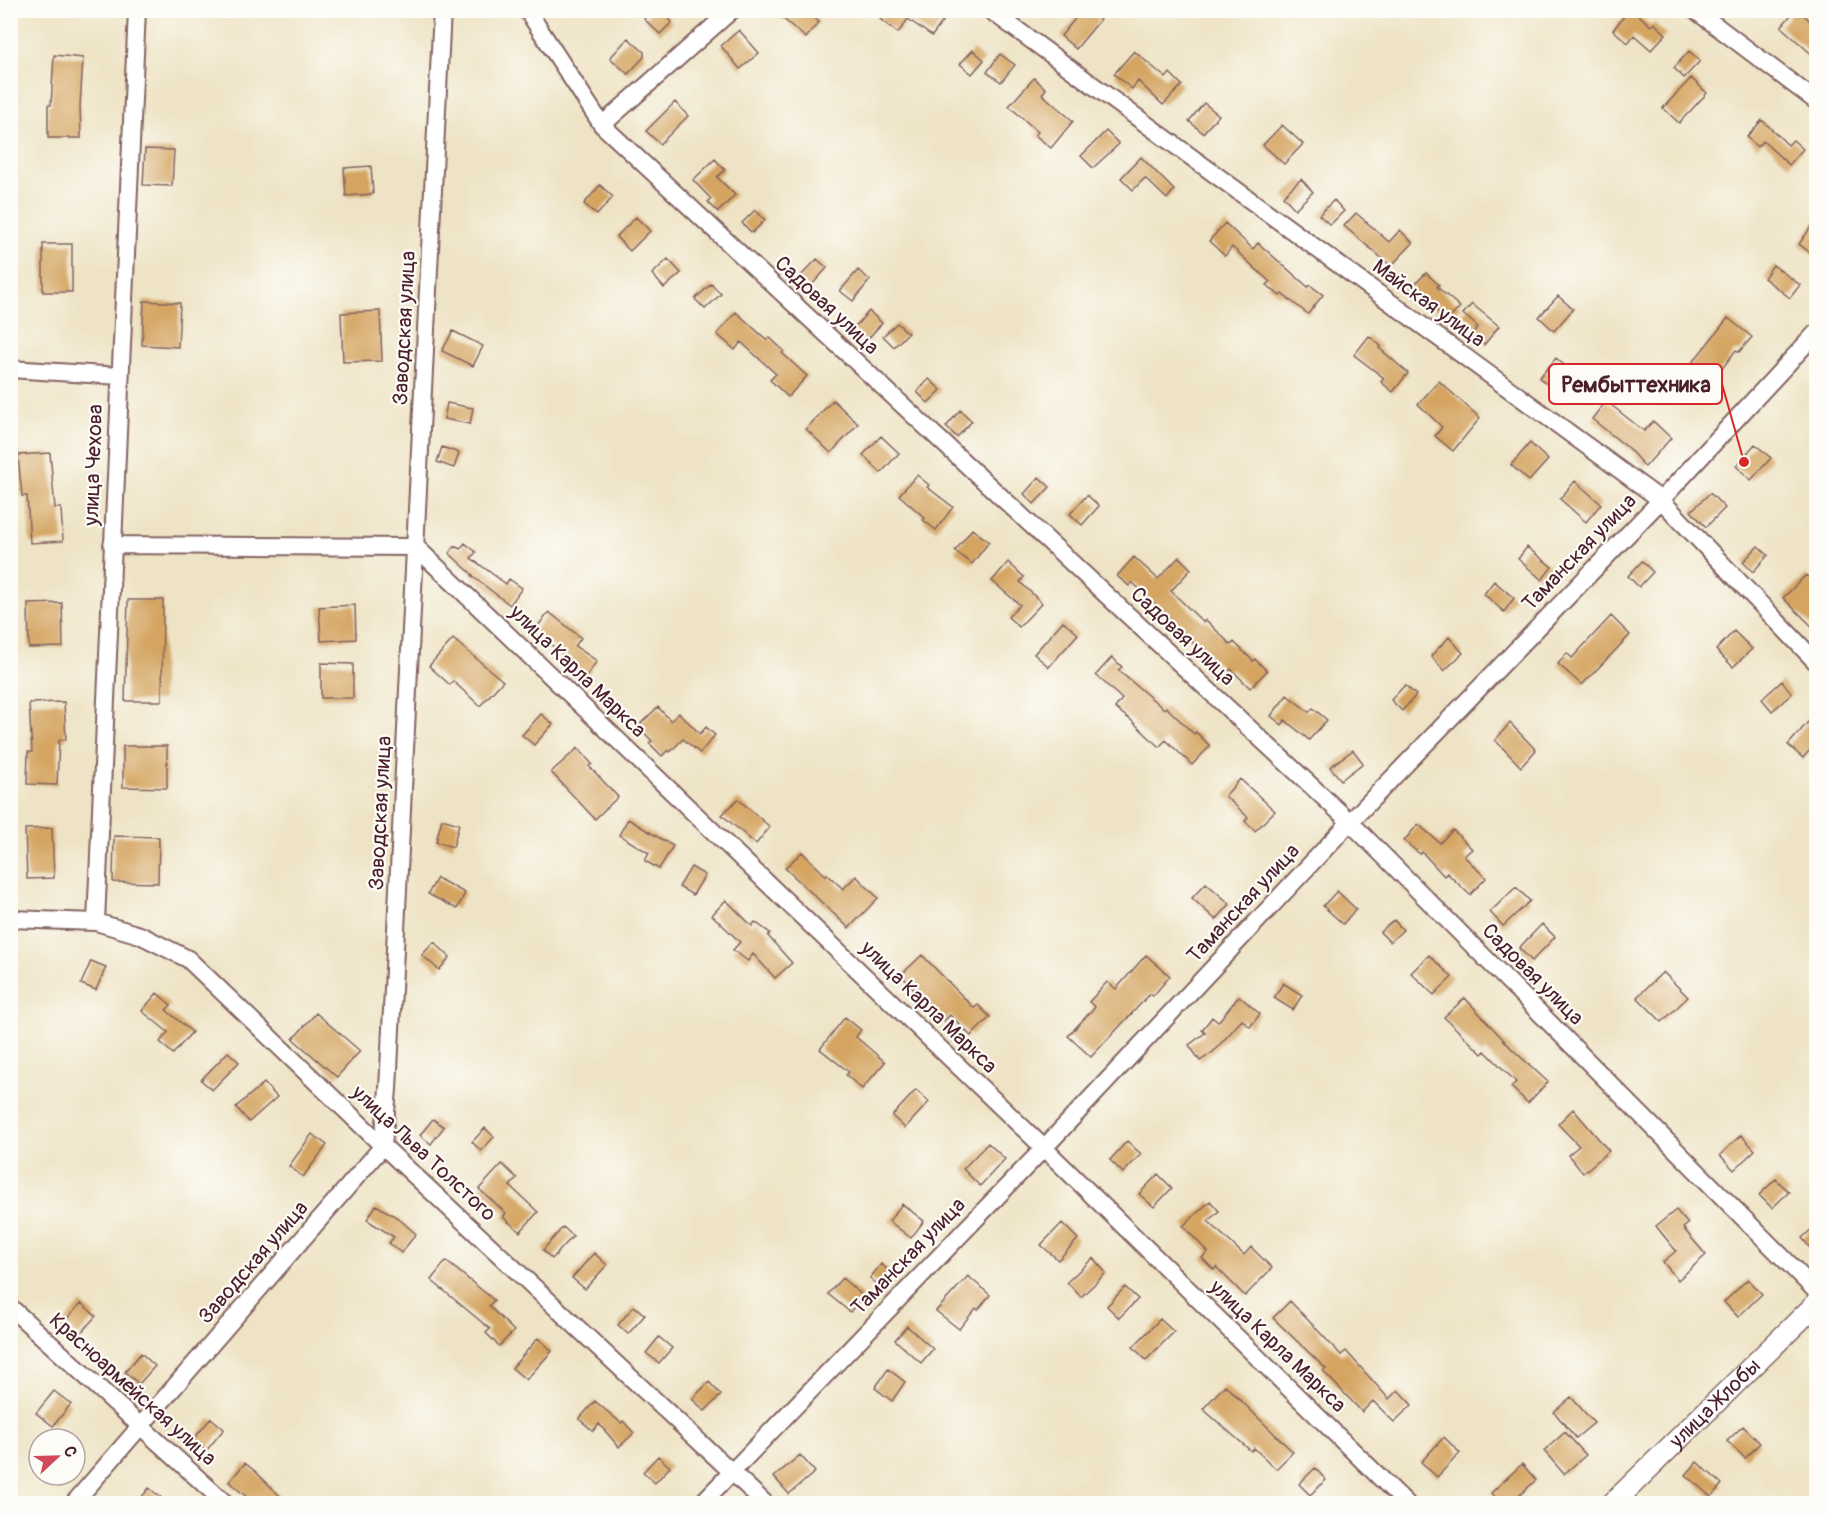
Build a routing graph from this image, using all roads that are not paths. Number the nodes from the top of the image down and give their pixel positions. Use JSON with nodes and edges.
{"nodes":[{"id":1,"x":137,"y":10,"type":"edge"},
{"id":2,"x":442,"y":10,"type":"edge"},
{"id":3,"x":527,"y":10,"type":"edge"},
{"id":4,"x":732,"y":10,"type":"edge"},
{"id":5,"x":990,"y":10,"type":"edge"},
{"id":6,"x":1695,"y":10,"type":"edge"},
{"id":7,"x":1816,"y":101,"type":"edge"},
{"id":8,"x":602,"y":125,"type":"junction"},
{"id":9,"x":1816,"y":333,"type":"edge"},
{"id":10,"x":10,"y":369,"type":"edge"},
{"id":11,"x":120,"y":376,"type":"junction"},
{"id":12,"x":1661,"y":500,"type":"junction"},
{"id":13,"x":112,"y":545,"type":"junction"},
{"id":14,"x":416,"y":547,"type":"junction"},
{"id":15,"x":1816,"y":662,"type":"edge"},
{"id":16,"x":1350,"y":822,"type":"junction"},
{"id":17,"x":10,"y":919,"type":"edge"},
{"id":18,"x":96,"y":922,"type":"junction"},
{"id":19,"x":383,"y":1146,"type":"junction"},
{"id":20,"x":1044,"y":1148,"type":"junction"},
{"id":21,"x":1816,"y":1291,"type":"edge"},
{"id":22,"x":1816,"y":1304,"type":"edge"},
{"id":23,"x":10,"y":1307,"type":"edge"},
{"id":24,"x":141,"y":1426,"type":"junction"},
{"id":25,"x":731,"y":1471,"type":"junction"},
{"id":26,"x":73,"y":1503,"type":"edge"},
{"id":27,"x":226,"y":1503,"type":"edge"},
{"id":28,"x":700,"y":1503,"type":"edge"},
{"id":29,"x":766,"y":1503,"type":"edge"},
{"id":30,"x":1407,"y":1503,"type":"edge"},
{"id":31,"x":1612,"y":1503,"type":"edge"}],
"edges":[{"from":1,"to":11,"type":"street","name":"улица Чехова"},
{"from":2,"to":14,"type":"street","name":"Заводская улица"},
{"from":3,"to":8,"type":"street","name":"Садовая улица"},
{"from":4,"to":8,"type":"street"},
{"from":5,"to":12,"type":"street","name":"Майская улица"},
{"from":6,"to":7,"type":"street"},
{"from":8,"to":16,"type":"street","name":"Садовая улица"},
{"from":9,"to":12,"type":"street","name":"Таманская улица"},
{"from":10,"to":11,"type":"street"},
{"from":11,"to":13,"type":"street","name":"улица Чехова"},
{"from":12,"to":15,"type":"street","name":"Майская улица"},
{"from":12,"to":16,"type":"street","name":"Таманская улица"},
{"from":13,"to":14,"type":"street"},
{"from":13,"to":18,"type":"street","name":"улица Чехова"},
{"from":14,"to":19,"type":"street","name":"Заводская улица"},
{"from":14,"to":20,"type":"street","name":"улица Карла Маркса"},
{"from":16,"to":20,"type":"street","name":"Таманская улица"},
{"from":16,"to":21,"type":"street","name":"Садовая улица"},
{"from":17,"to":18,"type":"street","name":"улица Льва Толстого"},
{"from":18,"to":19,"type":"street","name":"улица Льва Толстого"},
{"from":19,"to":24,"type":"street","name":"Заводская улица"},
{"from":19,"to":25,"type":"street","name":"улица Льва Толстого"},
{"from":20,"to":25,"type":"street","name":"Таманская улица"},
{"from":20,"to":30,"type":"street","name":"улица Карла Маркса"},
{"from":22,"to":31,"type":"street","name":"улица Жлобы"},
{"from":23,"to":24,"type":"street","name":"Красноармейская улица"},
{"from":24,"to":26,"type":"street","name":"Заводская улица"},
{"from":24,"to":27,"type":"street","name":"Красноармейская улица"},
{"from":25,"to":28,"type":"street","name":"Таманская улица"},
{"from":25,"to":29,"type":"street","name":"улица Льва Толстого"}]}
